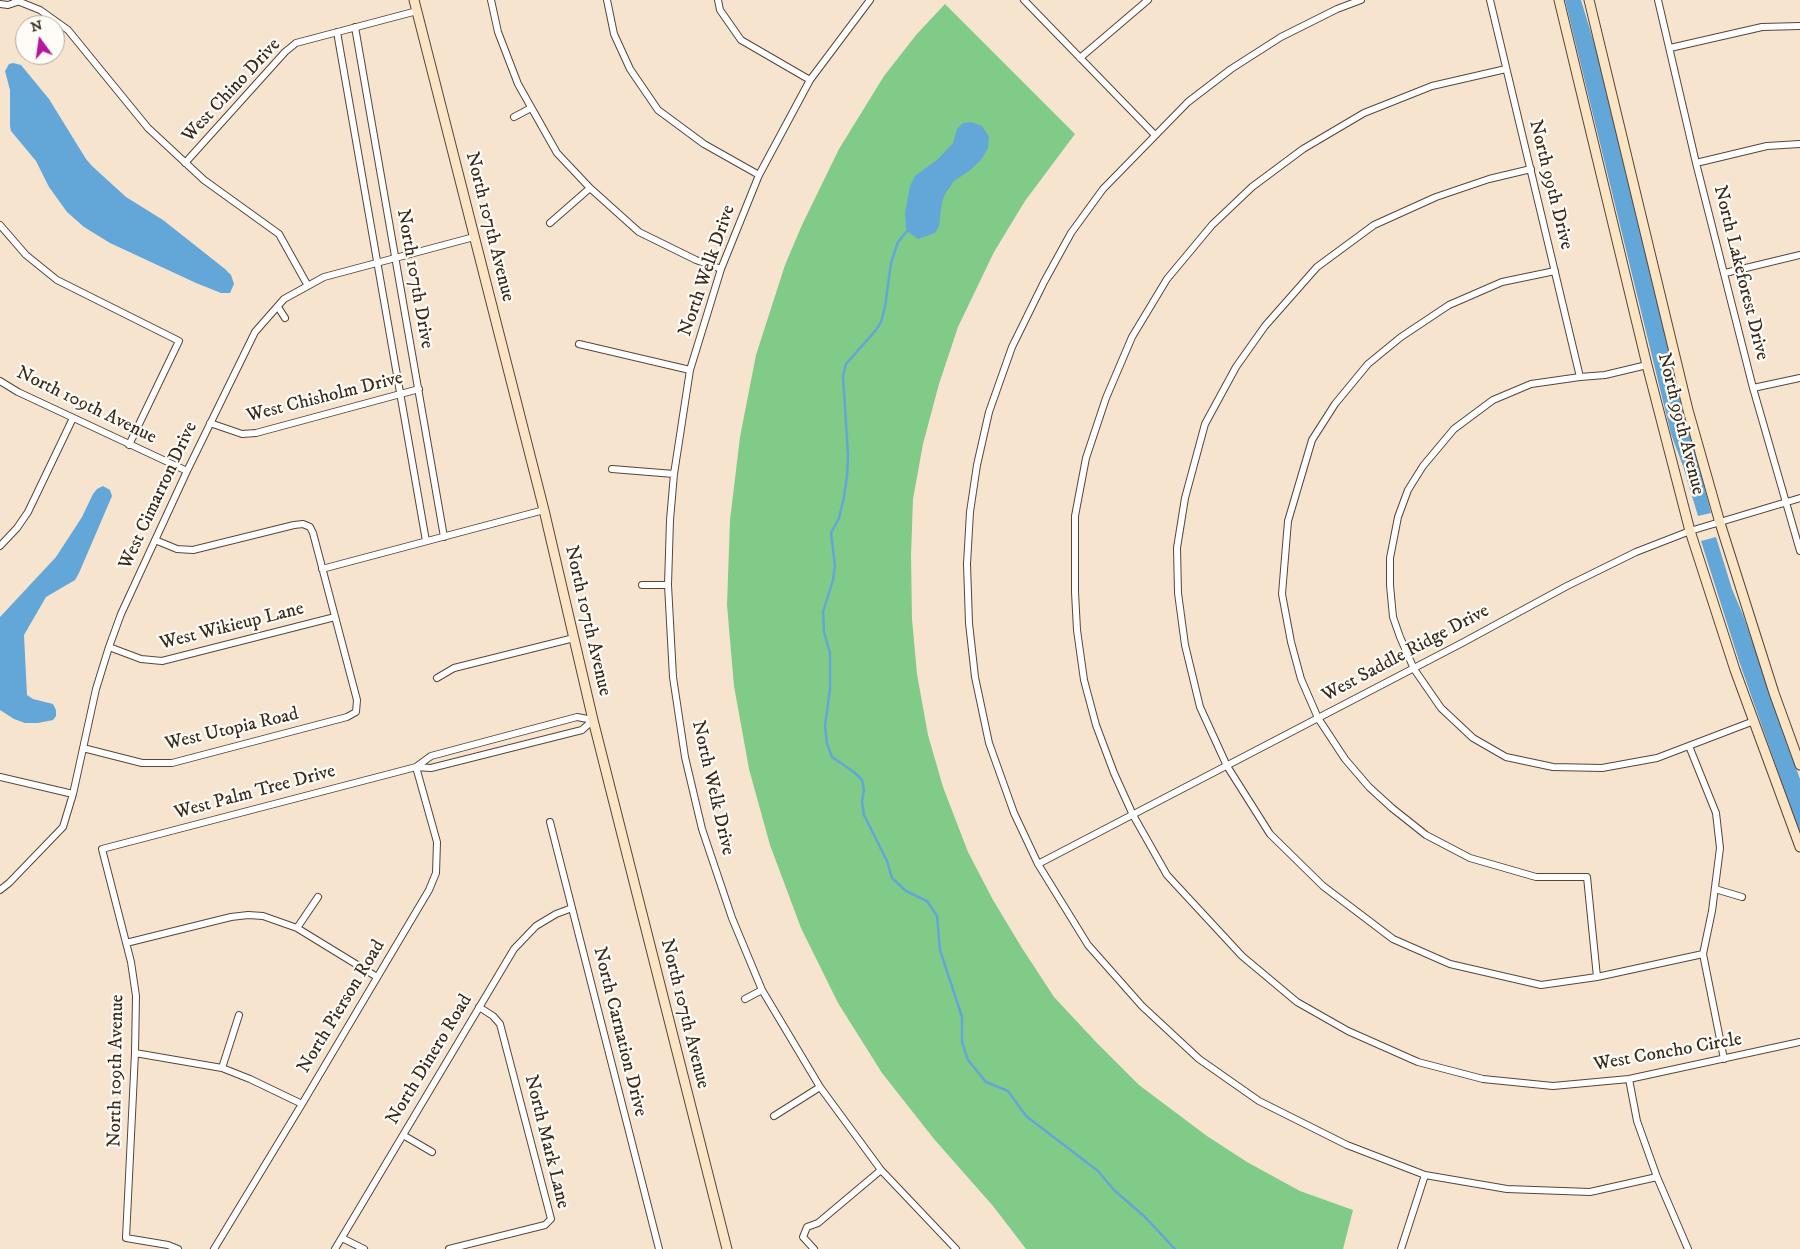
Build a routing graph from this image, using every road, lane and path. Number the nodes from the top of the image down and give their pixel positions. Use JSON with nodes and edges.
{"nodes":[{"id":1,"x":414,"y":0,"type":"edge"},
{"id":2,"x":491,"y":0,"type":"edge"},
{"id":3,"x":608,"y":0,"type":"edge"},
{"id":4,"x":718,"y":0,"type":"edge"},
{"id":5,"x":870,"y":0,"type":"edge"},
{"id":6,"x":1024,"y":0,"type":"edge"},
{"id":7,"x":1148,"y":0,"type":"edge"},
{"id":8,"x":1361,"y":0,"type":"edge"},
{"id":9,"x":1490,"y":0,"type":"edge"},
{"id":10,"x":1559,"y":0,"type":"edge"},
{"id":11,"x":1589,"y":0,"type":"edge"},
{"id":12,"x":1658,"y":0,"type":"edge"},
{"id":13,"x":16,"y":1,"type":"edge"},
{"id":14,"x":0,"y":4,"type":"edge"},
{"id":15,"x":417,"y":12,"type":"junction"},
{"id":16,"x":1800,"y":26,"type":"edge"},
{"id":17,"x":356,"y":27,"type":"junction"},
{"id":18,"x":337,"y":32,"type":"junction"},
{"id":19,"x":1670,"y":48,"type":"junction"},
{"id":20,"x":1080,"y":58,"type":"junction"},
{"id":21,"x":1506,"y":69,"type":"junction"},
{"id":22,"x":810,"y":80,"type":"junction"},
{"id":23,"x":531,"y":108,"type":"junction"},
{"id":24,"x":514,"y":117,"type":"dead end"},
{"id":25,"x":1155,"y":135,"type":"junction"},
{"id":26,"x":1800,"y":144,"type":"edge"},
{"id":27,"x":185,"y":162,"type":"junction"},
{"id":28,"x":1696,"y":163,"type":"junction"},
{"id":29,"x":1531,"y":169,"type":"junction"},
{"id":30,"x":759,"y":175,"type":"junction"},
{"id":31,"x":590,"y":188,"type":"junction"},
{"id":32,"x":550,"y":223,"type":"dead end"},
{"id":33,"x":0,"y":225,"type":"edge"},
{"id":34,"x":474,"y":237,"type":"junction"},
{"id":35,"x":1800,"y":255,"type":"edge"},
{"id":36,"x":395,"y":258,"type":"junction"},
{"id":37,"x":378,"y":263,"type":"junction"},
{"id":38,"x":721,"y":269,"type":"junction"},
{"id":39,"x":1555,"y":270,"type":"junction"},
{"id":40,"x":1725,"y":273,"type":"junction"},
{"id":41,"x":308,"y":286,"type":"junction"},
{"id":42,"x":278,"y":306,"type":"junction"},
{"id":43,"x":285,"y":318,"type":"dead end"},
{"id":44,"x":579,"y":344,"type":"dead end"},
{"id":45,"x":1647,"y":365,"type":"junction"},
{"id":46,"x":690,"y":370,"type":"junction"},
{"id":47,"x":1580,"y":376,"type":"junction"},
{"id":48,"x":1800,"y":378,"type":"edge"},
{"id":49,"x":0,"y":381,"type":"edge"},
{"id":50,"x":1753,"y":388,"type":"junction"},
{"id":51,"x":419,"y":389,"type":"junction"},
{"id":52,"x":400,"y":394,"type":"junction"},
{"id":53,"x":73,"y":418,"type":"junction"},
{"id":54,"x":210,"y":423,"type":"junction"},
{"id":55,"x":129,"y":445,"type":"junction"},
{"id":56,"x":612,"y":469,"type":"dead end"},
{"id":57,"x":187,"y":471,"type":"junction"},
{"id":58,"x":674,"y":474,"type":"junction"},
{"id":59,"x":1800,"y":498,"type":"edge"},
{"id":60,"x":1786,"y":503,"type":"junction"},
{"id":61,"x":544,"y":510,"type":"junction"},
{"id":62,"x":1720,"y":522,"type":"junction"},
{"id":63,"x":1690,"y":531,"type":"junction"},
{"id":64,"x":444,"y":537,"type":"junction"},
{"id":65,"x":155,"y":540,"type":"junction"},
{"id":66,"x":426,"y":541,"type":"junction"},
{"id":67,"x":0,"y":546,"type":"edge"},
{"id":68,"x":1800,"y":551,"type":"edge"},
{"id":69,"x":322,"y":569,"type":"junction"},
{"id":70,"x":642,"y":585,"type":"dead end"},
{"id":71,"x":668,"y":585,"type":"junction"},
{"id":72,"x":335,"y":617,"type":"junction"},
{"id":73,"x":574,"y":638,"type":"junction"},
{"id":74,"x":108,"y":647,"type":"junction"},
{"id":75,"x":1414,"y":668,"type":"junction"},
{"id":76,"x":437,"y":678,"type":"dead end"},
{"id":77,"x":1318,"y":718,"type":"junction"},
{"id":78,"x":593,"y":720,"type":"junction"},
{"id":79,"x":1754,"y":721,"type":"junction"},
{"id":80,"x":1689,"y":746,"type":"junction"},
{"id":81,"x":83,"y":748,"type":"junction"},
{"id":82,"x":1800,"y":765,"type":"edge"},
{"id":83,"x":416,"y":766,"type":"junction"},
{"id":84,"x":1227,"y":766,"type":"junction"},
{"id":85,"x":0,"y":777,"type":"edge"},
{"id":86,"x":72,"y":794,"type":"junction"},
{"id":87,"x":1133,"y":815,"type":"junction"},
{"id":88,"x":550,"y":822,"type":"dead end"},
{"id":89,"x":1800,"y":848,"type":"edge"},
{"id":90,"x":102,"y":849,"type":"joint"},
{"id":91,"x":1038,"y":864,"type":"junction"},
{"id":92,"x":1714,"y":889,"type":"junction"},
{"id":93,"x":0,"y":890,"type":"edge"},
{"id":94,"x":318,"y":897,"type":"dead end"},
{"id":95,"x":1742,"y":897,"type":"dead end"},
{"id":96,"x":572,"y":908,"type":"junction"},
{"id":97,"x":297,"y":928,"type":"junction"},
{"id":98,"x":126,"y":944,"type":"junction"},
{"id":99,"x":1703,"y":954,"type":"junction"},
{"id":100,"x":377,"y":976,"type":"junction"},
{"id":101,"x":1598,"y":977,"type":"junction"},
{"id":102,"x":762,"y":990,"type":"junction"},
{"id":103,"x":745,"y":999,"type":"dead end"},
{"id":104,"x":479,"y":1007,"type":"junction"},
{"id":105,"x":239,"y":1015,"type":"dead end"},
{"id":106,"x":1800,"y":1042,"type":"edge"},
{"id":107,"x":135,"y":1053,"type":"junction"},
{"id":108,"x":1724,"y":1059,"type":"junction"},
{"id":109,"x":222,"y":1068,"type":"junction"},
{"id":110,"x":1629,"y":1079,"type":"junction"},
{"id":111,"x":820,"y":1087,"type":"junction"},
{"id":112,"x":302,"y":1104,"type":"junction"},
{"id":113,"x":774,"y":1116,"type":"dead end"},
{"id":114,"x":403,"y":1135,"type":"junction"},
{"id":115,"x":432,"y":1152,"type":"dead end"},
{"id":116,"x":881,"y":1170,"type":"junction"},
{"id":117,"x":1425,"y":1175,"type":"junction"},
{"id":118,"x":1657,"y":1177,"type":"junction"},
{"id":119,"x":342,"y":1238,"type":"junction"},
{"id":120,"x":178,"y":1249,"type":"edge"},
{"id":121,"x":214,"y":1249,"type":"edge"},
{"id":122,"x":335,"y":1249,"type":"edge"},
{"id":123,"x":364,"y":1249,"type":"edge"},
{"id":124,"x":449,"y":1249,"type":"edge"},
{"id":125,"x":660,"y":1249,"type":"edge"},
{"id":126,"x":727,"y":1249,"type":"edge"},
{"id":127,"x":814,"y":1249,"type":"edge"},
{"id":128,"x":956,"y":1249,"type":"edge"},
{"id":129,"x":1402,"y":1249,"type":"edge"},
{"id":130,"x":1688,"y":1249,"type":"edge"}],
"edges":[{"from":1,"to":15,"type":"main road","name":"North 107th Avenue"},
{"from":2,"to":23,"type":"street"},
{"from":3,"to":30,"type":"street"},
{"from":4,"to":22,"type":"street"},
{"from":5,"to":22,"type":"street","name":"North Welk Drive"},
{"from":6,"to":20,"type":"street"},
{"from":7,"to":20,"type":"street"},
{"from":8,"to":25,"type":"street"},
{"from":9,"to":21,"type":"street","name":"North 99th Drive"},
{"from":10,"to":45,"type":"main road","name":"North 99th Avenue"},
{"from":11,"to":62,"type":"main road","name":"North 99th Avenue"},
{"from":12,"to":19,"type":"street","name":"North Lakeforest Drive"},
{"from":13,"to":14,"type":"street"},
{"from":13,"to":27,"type":"street"},
{"from":15,"to":17,"type":"street","name":"West Chino Drive"},
{"from":15,"to":34,"type":"main road","name":"North 107th Avenue"},
{"from":16,"to":19,"type":"street"},
{"from":17,"to":18,"type":"street","name":"West Chino Drive"},
{"from":17,"to":36,"type":"street","name":"North 107th Drive"},
{"from":18,"to":27,"type":"street","name":"West Chino Drive"},
{"from":18,"to":37,"type":"street","name":"North 107th Drive"},
{"from":19,"to":28,"type":"street","name":"North Lakeforest Drive"},
{"from":20,"to":25,"type":"street"},
{"from":21,"to":29,"type":"street","name":"North 99th Drive"},
{"from":21,"to":87,"type":"street","name":"West Concho Circle"},
{"from":22,"to":30,"type":"street","name":"North Welk Drive"},
{"from":23,"to":24,"type":"street"},
{"from":23,"to":31,"type":"street"},
{"from":25,"to":91,"type":"street"},
{"from":26,"to":28,"type":"street"},
{"from":27,"to":41,"type":"street"},
{"from":28,"to":40,"type":"street","name":"North Lakeforest Drive"},
{"from":29,"to":39,"type":"street","name":"North 99th Drive"},
{"from":29,"to":84,"type":"street"},
{"from":30,"to":38,"type":"street","name":"North Welk Drive"},
{"from":31,"to":32,"type":"street"},
{"from":31,"to":38,"type":"street"},
{"from":33,"to":55,"type":"street"},
{"from":34,"to":36,"type":"street","name":"West Cimarron Drive"},
{"from":34,"to":61,"type":"main road","name":"North 107th Avenue"},
{"from":35,"to":40,"type":"street"},
{"from":36,"to":37,"type":"street","name":"West Cimarron Drive"},
{"from":36,"to":51,"type":"street","name":"North 107th Drive"},
{"from":37,"to":41,"type":"street","name":"West Cimarron Drive"},
{"from":37,"to":52,"type":"street","name":"North 107th Drive"},
{"from":38,"to":46,"type":"street","name":"North Welk Drive"},
{"from":39,"to":47,"type":"street","name":"North 99th Drive"},
{"from":39,"to":77,"type":"street"},
{"from":40,"to":50,"type":"street","name":"North Lakeforest Drive"},
{"from":41,"to":42,"type":"street","name":"West Cimarron Drive"},
{"from":42,"to":43,"type":"street"},
{"from":42,"to":54,"type":"street","name":"West Cimarron Drive"},
{"from":44,"to":46,"type":"street"},
{"from":45,"to":47,"type":"street"},
{"from":45,"to":63,"type":"main road","name":"North 99th Avenue"},
{"from":46,"to":58,"type":"street","name":"North Welk Drive"},
{"from":47,"to":75,"type":"street"},
{"from":48,"to":50,"type":"street"},
{"from":49,"to":53,"type":"street","name":"North 109th Avenue"},
{"from":50,"to":60,"type":"street","name":"North Lakeforest Drive"},
{"from":51,"to":52,"type":"street","name":"West Chisholm Drive"},
{"from":51,"to":64,"type":"street","name":"North 107th Drive"},
{"from":52,"to":54,"type":"street","name":"West Chisholm Drive"},
{"from":52,"to":66,"type":"street","name":"North 107th Drive"},
{"from":53,"to":55,"type":"street","name":"North 109th Avenue"},
{"from":53,"to":67,"type":"street"},
{"from":54,"to":57,"type":"street","name":"West Cimarron Drive"},
{"from":55,"to":57,"type":"street","name":"North 109th Avenue"},
{"from":56,"to":58,"type":"street"},
{"from":57,"to":65,"type":"street","name":"West Cimarron Drive"},
{"from":58,"to":71,"type":"street","name":"North Welk Drive"},
{"from":59,"to":60,"type":"street","name":"West Saddle Ridge Drive"},
{"from":60,"to":62,"type":"street","name":"West Saddle Ridge Drive"},
{"from":60,"to":68,"type":"street","name":"North Lakeforest Drive"},
{"from":61,"to":64,"type":"street"},
{"from":61,"to":73,"type":"main road","name":"North 107th Avenue"},
{"from":62,"to":63,"type":"street","name":"West Saddle Ridge Drive"},
{"from":62,"to":82,"type":"main road","name":"North 99th Avenue"},
{"from":63,"to":75,"type":"street","name":"West Saddle Ridge Drive"},
{"from":63,"to":79,"type":"main road","name":"North 99th Avenue"},
{"from":64,"to":66,"type":"street"},
{"from":65,"to":69,"type":"street"},
{"from":65,"to":74,"type":"street","name":"West Cimarron Drive"},
{"from":66,"to":69,"type":"street"},
{"from":69,"to":72,"type":"street"},
{"from":70,"to":71,"type":"street"},
{"from":71,"to":102,"type":"street","name":"North Welk Drive"},
{"from":72,"to":74,"type":"street","name":"West Wikieup Lane"},
{"from":72,"to":81,"type":"street","name":"West Utopia Road"},
{"from":73,"to":76,"type":"street"},
{"from":73,"to":78,"type":"main road","name":"North 107th Avenue"},
{"from":74,"to":81,"type":"street","name":"West Cimarron Drive"},
{"from":75,"to":77,"type":"street","name":"West Saddle Ridge Drive"},
{"from":75,"to":80,"type":"street"},
{"from":77,"to":84,"type":"street","name":"West Saddle Ridge Drive"},
{"from":77,"to":101,"type":"street"},
{"from":78,"to":83,"type":"street","name":"West Palm Tree Drive"},
{"from":78,"to":83,"type":"street","name":"West Palm Tree Drive"},
{"from":78,"to":126,"type":"main road","name":"North 107th Avenue"},
{"from":79,"to":80,"type":"street"},
{"from":79,"to":89,"type":"main road","name":"North 99th Avenue"},
{"from":80,"to":92,"type":"street"},
{"from":81,"to":86,"type":"street","name":"West Cimarron Drive"},
{"from":83,"to":90,"type":"street","name":"West Palm Tree Drive"},
{"from":83,"to":100,"type":"street","name":"North Pierson Road"},
{"from":84,"to":87,"type":"street","name":"West Saddle Ridge Drive"},
{"from":84,"to":101,"type":"street"},
{"from":85,"to":86,"type":"street"},
{"from":86,"to":93,"type":"street","name":"West Cimarron Drive"},
{"from":87,"to":91,"type":"street","name":"West Saddle Ridge Drive"},
{"from":87,"to":110,"type":"street","name":"West Concho Circle"},
{"from":88,"to":96,"type":"street","name":"North Carnation Drive"},
{"from":90,"to":98,"type":"street","name":"North 109th Avenue"},
{"from":91,"to":117,"type":"street"},
{"from":92,"to":95,"type":"street"},
{"from":92,"to":99,"type":"street"},
{"from":94,"to":97,"type":"street"},
{"from":96,"to":104,"type":"street","name":"North Dinero Road"},
{"from":96,"to":125,"type":"street","name":"North Carnation Drive"},
{"from":97,"to":98,"type":"street"},
{"from":97,"to":100,"type":"street"},
{"from":98,"to":107,"type":"street","name":"North 109th Avenue"},
{"from":99,"to":101,"type":"street"},
{"from":99,"to":108,"type":"street"},
{"from":100,"to":112,"type":"street","name":"North Pierson Road"},
{"from":102,"to":103,"type":"street"},
{"from":102,"to":111,"type":"street","name":"North Welk Drive"},
{"from":104,"to":114,"type":"street","name":"North Dinero Road"},
{"from":104,"to":124,"type":"street","name":"North Mark Lane"},
{"from":105,"to":109,"type":"street"},
{"from":106,"to":108,"type":"street","name":"West Concho Circle"},
{"from":107,"to":109,"type":"street"},
{"from":107,"to":120,"type":"street","name":"North 109th Avenue"},
{"from":108,"to":110,"type":"street","name":"West Concho Circle"},
{"from":109,"to":112,"type":"street"},
{"from":110,"to":118,"type":"street"},
{"from":111,"to":113,"type":"street"},
{"from":111,"to":116,"type":"street","name":"North Welk Drive"},
{"from":112,"to":121,"type":"street","name":"North Pierson Road"},
{"from":114,"to":115,"type":"street"},
{"from":114,"to":119,"type":"street","name":"North Dinero Road"},
{"from":116,"to":127,"type":"street"},
{"from":116,"to":128,"type":"street","name":"North Welk Drive"},
{"from":117,"to":118,"type":"street"},
{"from":117,"to":129,"type":"street"},
{"from":118,"to":130,"type":"street"},
{"from":119,"to":122,"type":"street","name":"North Dinero Road"},
{"from":119,"to":123,"type":"street"}]}
